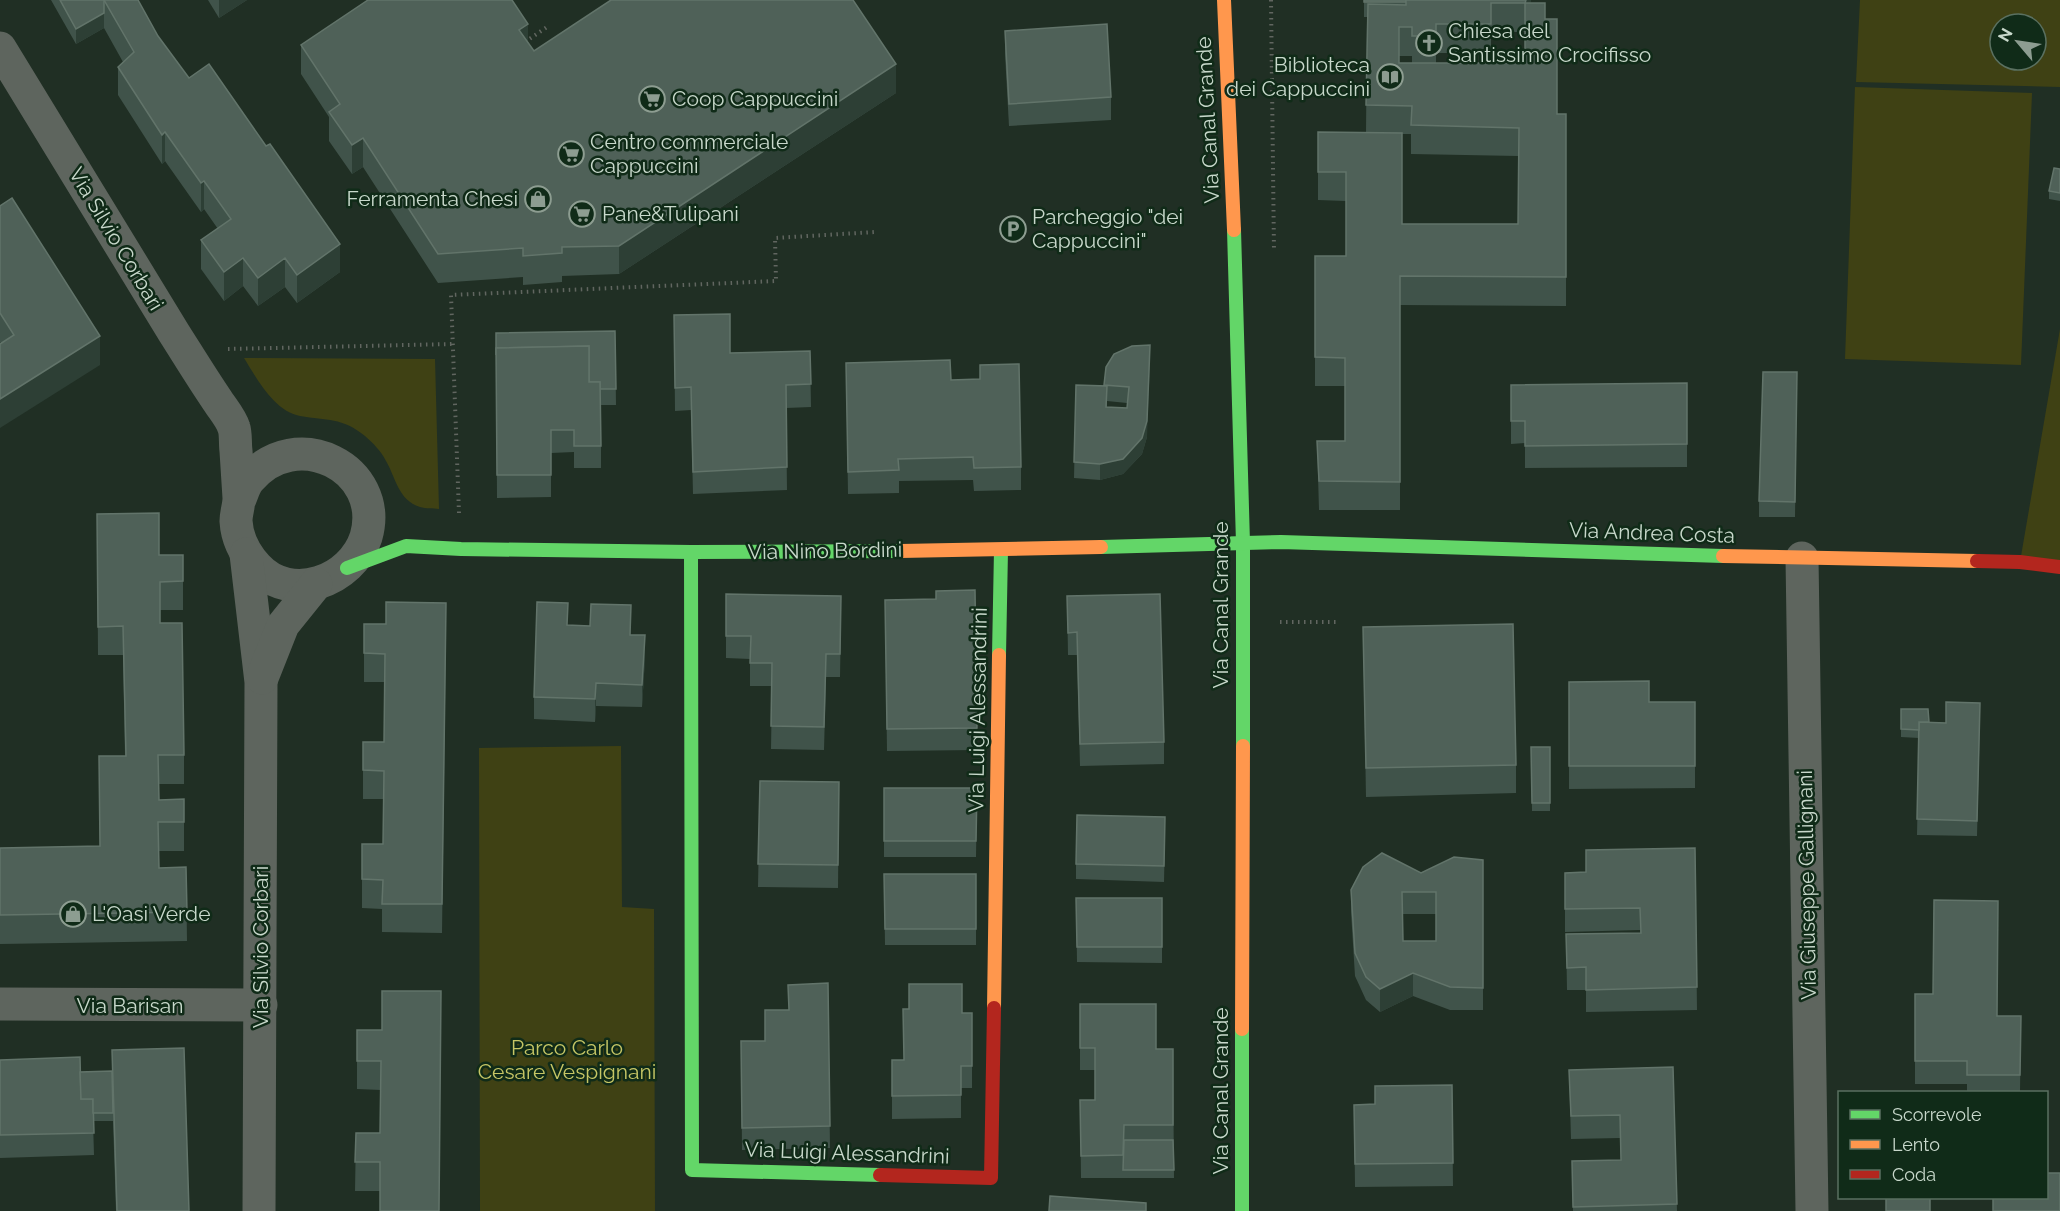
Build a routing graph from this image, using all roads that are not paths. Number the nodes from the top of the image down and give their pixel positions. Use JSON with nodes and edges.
{"nodes":[{"id":1,"x":1224,"y":0,"type":"edge"},
{"id":2,"x":0,"y":48,"type":"edge"},
{"id":3,"x":234,"y":428,"type":"junction"},
{"id":4,"x":281,"y":457,"type":"junction"},
{"id":5,"x":239,"y":501,"type":"junction"},
{"id":6,"x":368,"y":516,"type":"junction"},
{"id":7,"x":1243,"y":543,"type":"junction"},
{"id":8,"x":406,"y":546,"type":"junction"},
{"id":9,"x":1001,"y":550,"type":"junction"},
{"id":10,"x":691,"y":552,"type":"junction"},
{"id":11,"x":246,"y":554,"type":"junction"},
{"id":12,"x":1802,"y":558,"type":"junction"},
{"id":13,"x":2060,"y":567,"type":"edge"},
{"id":14,"x":347,"y":568,"type":"junction"},
{"id":15,"x":316,"y":584,"type":"junction"},
{"id":16,"x":261,"y":682,"type":"junction"},
{"id":17,"x":0,"y":1005,"type":"edge"},
{"id":18,"x":261,"y":1005,"type":"junction"},
{"id":19,"x":259,"y":1211,"type":"edge"},
{"id":20,"x":1242,"y":1211,"type":"edge"},
{"id":21,"x":1812,"y":1211,"type":"edge"}],
"edges":[{"from":1,"to":7,"type":"street","name":"Via Canal Grande"},
{"from":2,"to":3,"type":"street","name":"Via Silvio Corbari"},
{"from":3,"to":4,"type":"street","name":"Via Silvio Corbari"},
{"from":3,"to":5,"type":"street","name":"Via Silvio Corbari"},
{"from":4,"to":5,"type":"street","name":"Via Silvio Corbari"},
{"from":4,"to":6,"type":"street","name":"Via Silvio Corbari"},
{"from":5,"to":11,"type":"street","name":"Via Silvio Corbari"},
{"from":6,"to":8,"type":"street"},
{"from":6,"to":14,"type":"street","name":"Via Silvio Corbari"},
{"from":7,"to":9,"type":"street","name":"Via Nino Bordini"},
{"from":7,"to":12,"type":"street","name":"Via Andrea Costa"},
{"from":7,"to":20,"type":"street","name":"Via Canal Grande"},
{"from":8,"to":10,"type":"street","name":"Via Nino Bordini"},
{"from":8,"to":14,"type":"street","name":"Via Nino Bordini"},
{"from":9,"to":10,"type":"street","name":"Via Nino Bordini"},
{"from":9,"to":10,"type":"street","name":"Via Luigi Alessandrini"},
{"from":11,"to":15,"type":"street","name":"Via Silvio Corbari"},
{"from":11,"to":16,"type":"street","name":"Via Silvio Corbari"},
{"from":12,"to":13,"type":"street","name":"Via Andrea Costa"},
{"from":12,"to":21,"type":"street","name":"Via Giuseppe Gallignani"},
{"from":14,"to":15,"type":"street","name":"Via Silvio Corbari"},
{"from":15,"to":16,"type":"street","name":"Via Silvio Corbari"},
{"from":16,"to":18,"type":"street","name":"Via Silvio Corbari"},
{"from":17,"to":18,"type":"street","name":"Via Barisan"},
{"from":18,"to":19,"type":"street","name":"Via Silvio Corbari"}]}
